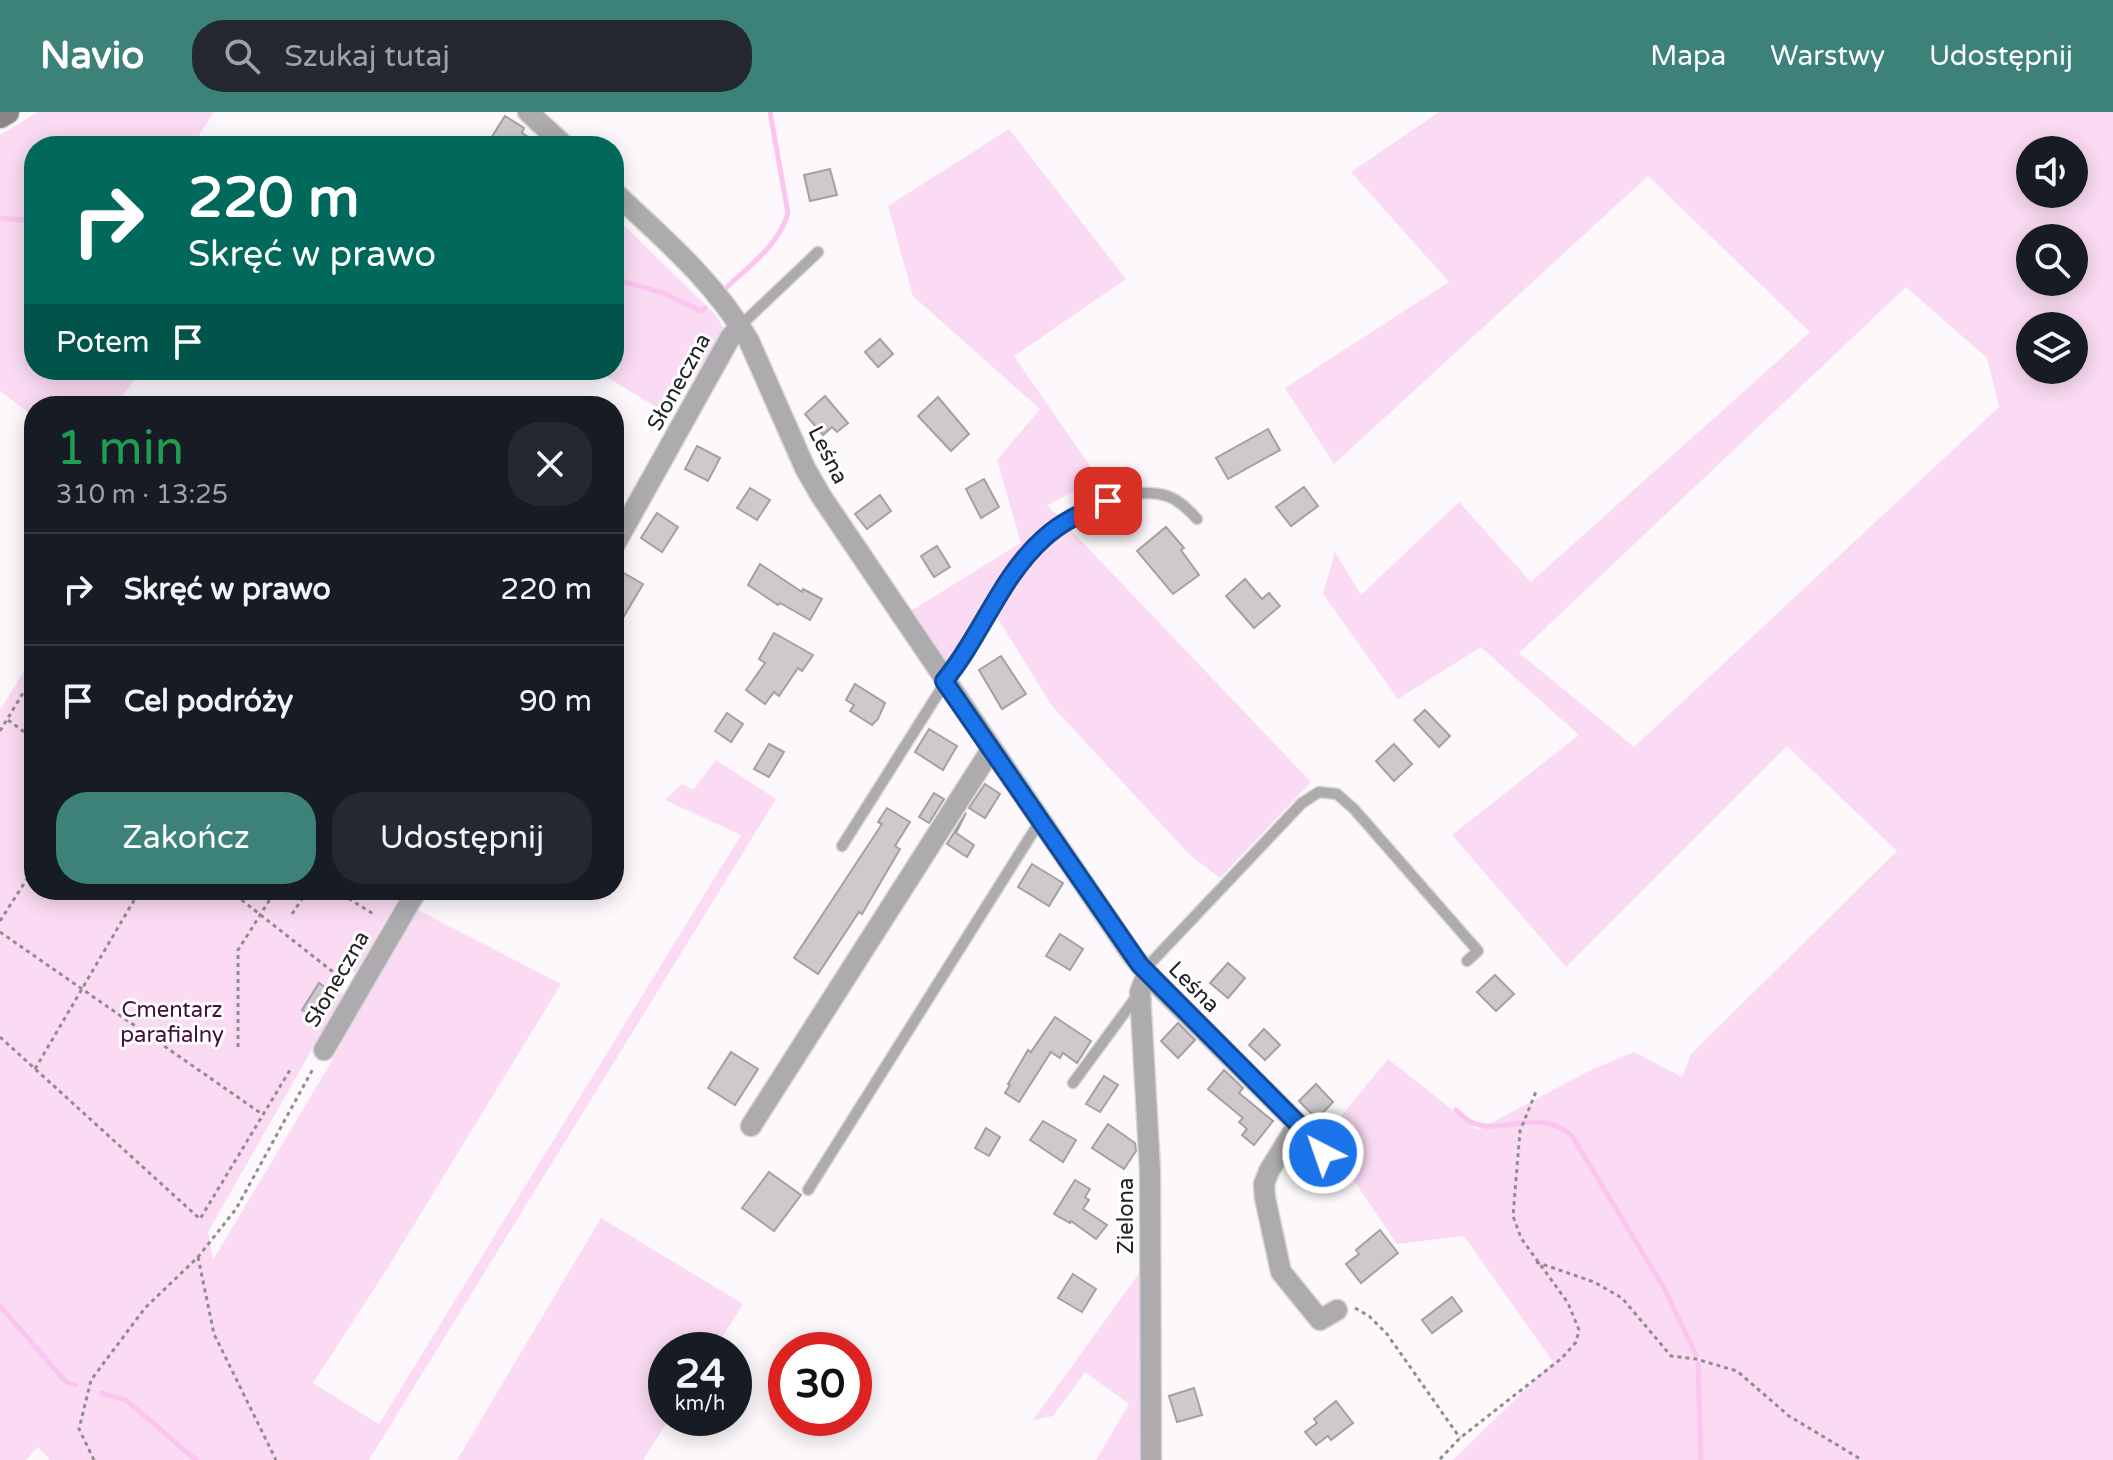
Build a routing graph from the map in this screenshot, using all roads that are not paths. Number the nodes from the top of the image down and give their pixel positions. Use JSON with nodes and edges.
{"nodes":[{"id":1,"x":7,"y":112,"type":"edge"},
{"id":2,"x":539,"y":114,"type":"edge"},
{"id":3,"x":0,"y":116,"type":"edge"},
{"id":4,"x":557,"y":136,"type":"edge"},
{"id":5,"x":624,"y":201,"type":"edge"},
{"id":6,"x":818,"y":252,"type":"dead end"},
{"id":7,"x":740,"y":326,"type":"junction"},
{"id":8,"x":1197,"y":519,"type":"dead end"},
{"id":9,"x":624,"y":528,"type":"edge"},
{"id":10,"x":944,"y":681,"type":"junction"},
{"id":11,"x":991,"y":750,"type":"junction"},
{"id":12,"x":1040,"y":821,"type":"junction"},
{"id":13,"x":842,"y":846,"type":"dead end"},
{"id":14,"x":411,"y":900,"type":"edge"},
{"id":15,"x":1467,"y":961,"type":"dead end"},
{"id":16,"x":1144,"y":979,"type":"junction"},
{"id":17,"x":324,"y":1050,"type":"road end"},
{"id":18,"x":1073,"y":1083,"type":"dead end"},
{"id":19,"x":1298,"y":1124,"type":"junction"},
{"id":20,"x":751,"y":1126,"type":"dead end"},
{"id":21,"x":1323,"y":1153,"type":"dead end"},
{"id":22,"x":808,"y":1190,"type":"dead end"},
{"id":23,"x":1344,"y":1308,"type":"road end"},
{"id":24,"x":1151,"y":1460,"type":"edge"}],
"edges":[{"from":1,"to":3,"type":"main road"},
{"from":2,"to":4,"type":"street"},
{"from":5,"to":7,"type":"street","name":"Leśna"},
{"from":6,"to":7,"type":"lane"},
{"from":7,"to":9,"type":"street","name":"Słoneczna"},
{"from":7,"to":10,"type":"street","name":"Leśna"},
{"from":8,"to":10,"type":"lane"},
{"from":10,"to":11,"type":"street","name":"Leśna"},
{"from":10,"to":13,"type":"lane"},
{"from":11,"to":12,"type":"street","name":"Leśna"},
{"from":11,"to":20,"type":"street"},
{"from":12,"to":16,"type":"street","name":"Leśna"},
{"from":12,"to":22,"type":"lane"},
{"from":14,"to":17,"type":"street","name":"Słoneczna"},
{"from":15,"to":16,"type":"lane"},
{"from":16,"to":18,"type":"lane"},
{"from":16,"to":19,"type":"street","name":"Leśna"},
{"from":16,"to":24,"type":"street","name":"Zielona"},
{"from":19,"to":21,"type":"street","name":"Leśna"},
{"from":19,"to":23,"type":"street"}]}
